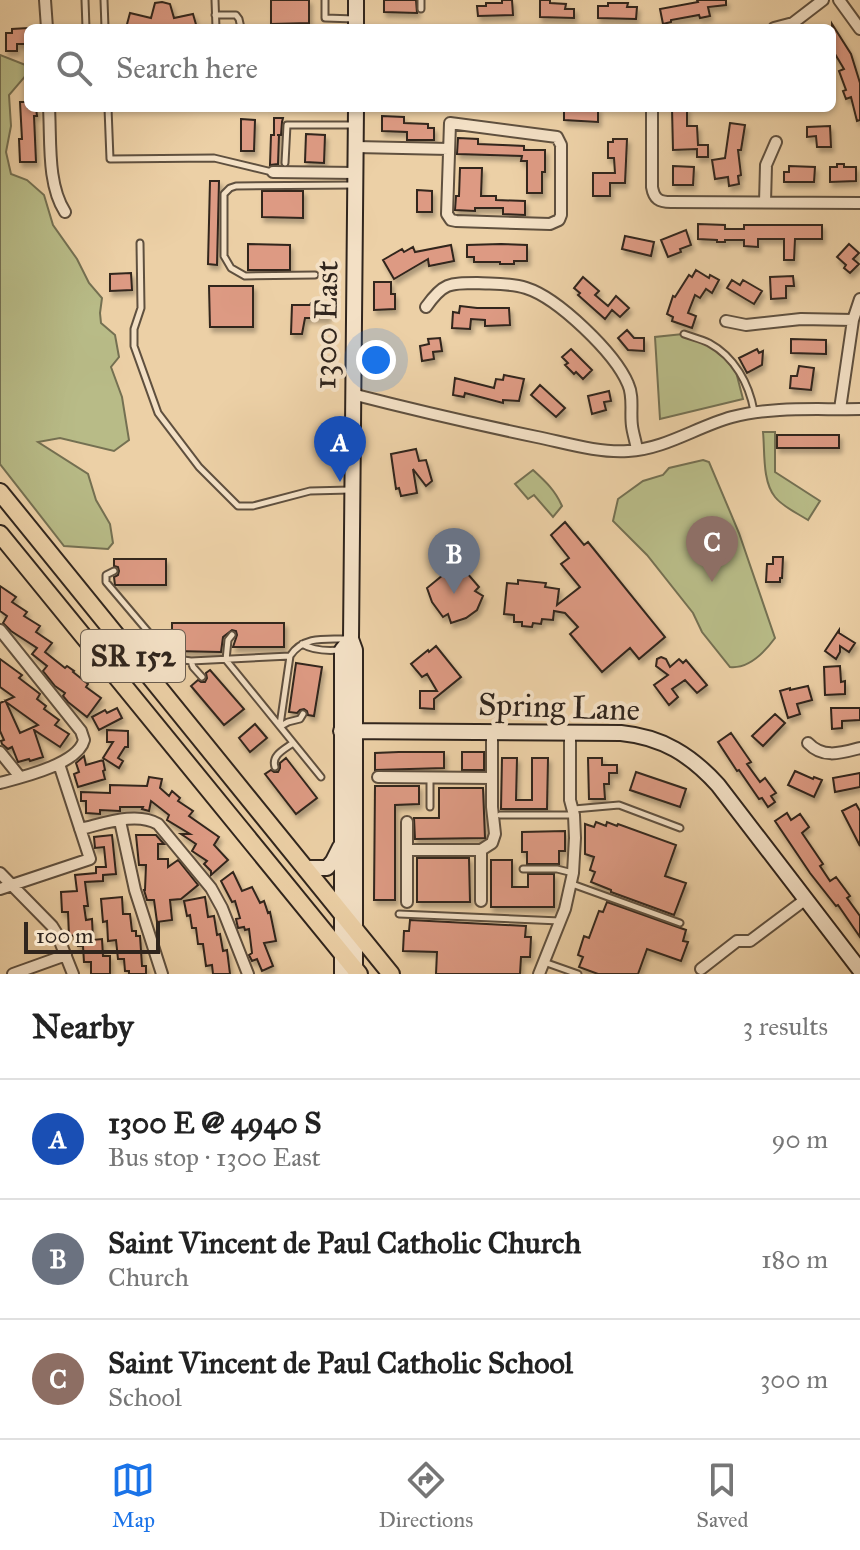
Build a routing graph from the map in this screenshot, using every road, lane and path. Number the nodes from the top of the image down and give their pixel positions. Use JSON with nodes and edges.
{"nodes":[{"id":1,"x":45,"y":0,"type":"edge"},
{"id":2,"x":85,"y":0,"type":"edge"},
{"id":3,"x":104,"y":0,"type":"edge"},
{"id":4,"x":215,"y":0,"type":"edge"},
{"id":5,"x":325,"y":0,"type":"edge"},
{"id":6,"x":356,"y":0,"type":"edge"},
{"id":7,"x":421,"y":0,"type":"edge"},
{"id":8,"x":823,"y":0,"type":"edge"},
{"id":9,"x":839,"y":0,"type":"edge"},
{"id":10,"x":421,"y":9,"type":"dead end"},
{"id":11,"x":215,"y":15,"type":"junction"},
{"id":12,"x":47,"y":24,"type":"edge"},
{"id":13,"x":86,"y":24,"type":"edge"},
{"id":14,"x":105,"y":24,"type":"edge"},
{"id":15,"x":216,"y":24,"type":"edge"},
{"id":16,"x":240,"y":24,"type":"edge"},
{"id":17,"x":356,"y":24,"type":"edge"},
{"id":18,"x":789,"y":24,"type":"edge"},
{"id":19,"x":860,"y":29,"type":"edge"},
{"id":20,"x":49,"y":112,"type":"edge"},
{"id":21,"x":108,"y":112,"type":"edge"},
{"id":22,"x":356,"y":112,"type":"edge"},
{"id":23,"x":652,"y":112,"type":"edge"},
{"id":24,"x":356,"y":125,"type":"junction"},
{"id":25,"x":776,"y":142,"type":"dead end"},
{"id":26,"x":356,"y":147,"type":"junction"},
{"id":27,"x":449,"y":149,"type":"junction"},
{"id":28,"x":285,"y":163,"type":"dead end"},
{"id":29,"x":273,"y":172,"type":"joint"},
{"id":30,"x":356,"y":179,"type":"junction"},
{"id":31,"x":765,"y":202,"type":"junction"},
{"id":32,"x":860,"y":203,"type":"edge"},
{"id":33,"x":65,"y":212,"type":"dead end"},
{"id":34,"x":140,"y":243,"type":"dead end"},
{"id":35,"x":315,"y":275,"type":"dead end"},
{"id":36,"x":860,"y":299,"type":"edge"},
{"id":37,"x":426,"y":307,"type":"dead end"},
{"id":38,"x":853,"y":320,"type":"junction"},
{"id":39,"x":726,"y":321,"type":"dead end"},
{"id":40,"x":684,"y":334,"type":"dead end"},
{"id":41,"x":352,"y":394,"type":"junction"},
{"id":42,"x":840,"y":409,"type":"junction"},
{"id":43,"x":860,"y":409,"type":"edge"},
{"id":44,"x":754,"y":412,"type":"junction"},
{"id":45,"x":637,"y":450,"type":"junction"},
{"id":46,"x":351,"y":490,"type":"junction"},
{"id":47,"x":0,"y":492,"type":"edge"},
{"id":48,"x":0,"y":534,"type":"edge"},
{"id":49,"x":114,"y":571,"type":"dead end"},
{"id":50,"x":0,"y":630,"type":"edge"},
{"id":51,"x":232,"y":635,"type":"dead end"},
{"id":52,"x":172,"y":638,"type":"dead end"},
{"id":53,"x":156,"y":642,"type":"junction"},
{"id":54,"x":302,"y":644,"type":"junction"},
{"id":55,"x":346,"y":644,"type":"junction"},
{"id":56,"x":290,"y":656,"type":"junction"},
{"id":57,"x":226,"y":660,"type":"junction"},
{"id":58,"x":191,"y":661,"type":"junction"},
{"id":59,"x":202,"y":677,"type":"dead end"},
{"id":60,"x":303,"y":714,"type":"dead end"},
{"id":61,"x":280,"y":726,"type":"junction"},
{"id":62,"x":348,"y":731,"type":"junction"},
{"id":63,"x":492,"y":731,"type":"junction"},
{"id":64,"x":570,"y":733,"type":"junction"},
{"id":65,"x":293,"y":743,"type":"junction"},
{"id":66,"x":808,"y":743,"type":"dead end"},
{"id":67,"x":860,"y":748,"type":"edge"},
{"id":68,"x":0,"y":752,"type":"edge"},
{"id":69,"x":59,"y":764,"type":"junction"},
{"id":70,"x":275,"y":767,"type":"dead end"},
{"id":71,"x":20,"y":777,"type":"junction"},
{"id":72,"x":321,"y":777,"type":"dead end"},
{"id":73,"x":378,"y":777,"type":"dead end"},
{"id":74,"x":430,"y":777,"type":"junction"},
{"id":75,"x":492,"y":778,"type":"junction"},
{"id":76,"x":0,"y":783,"type":"edge"},
{"id":77,"x":430,"y":807,"type":"dead end"},
{"id":78,"x":573,"y":812,"type":"junction"},
{"id":79,"x":500,"y":815,"type":"dead end"},
{"id":80,"x":120,"y":821,"type":"junction"},
{"id":81,"x":407,"y":822,"type":"dead end"},
{"id":82,"x":680,"y":828,"type":"dead end"},
{"id":83,"x":80,"y":829,"type":"junction"},
{"id":84,"x":342,"y":843,"type":"junction"},
{"id":85,"x":407,"y":850,"type":"junction"},
{"id":86,"x":481,"y":850,"type":"junction"},
{"id":87,"x":305,"y":868,"type":"junction"},
{"id":88,"x":523,"y":869,"type":"dead end"},
{"id":89,"x":0,"y":873,"type":"edge"},
{"id":90,"x":572,"y":879,"type":"junction"},
{"id":91,"x":12,"y":885,"type":"junction"},
{"id":92,"x":0,"y":889,"type":"edge"},
{"id":93,"x":806,"y":899,"type":"junction"},
{"id":94,"x":481,"y":901,"type":"dead end"},
{"id":95,"x":407,"y":902,"type":"dead end"},
{"id":96,"x":341,"y":912,"type":"junction"},
{"id":97,"x":399,"y":914,"type":"dead end"},
{"id":98,"x":561,"y":921,"type":"junction"},
{"id":99,"x":680,"y":923,"type":"dead end"},
{"id":100,"x":355,"y":929,"type":"junction"},
{"id":101,"x":342,"y":953,"type":"junction"},
{"id":102,"x":66,"y":955,"type":"junction"},
{"id":103,"x":543,"y":962,"type":"junction"},
{"id":104,"x":701,"y":969,"type":"dead end"},
{"id":105,"x":860,"y":970,"type":"edge"},
{"id":106,"x":353,"y":973,"type":"edge"},
{"id":107,"x":13,"y":974,"type":"edge"},
{"id":108,"x":73,"y":974,"type":"edge"},
{"id":109,"x":162,"y":974,"type":"edge"},
{"id":110,"x":248,"y":974,"type":"edge"},
{"id":111,"x":391,"y":974,"type":"edge"},
{"id":112,"x":539,"y":974,"type":"edge"},
{"id":113,"x":578,"y":974,"type":"edge"}],
"edges":[{"from":1,"to":12,"type":"street"},
{"from":2,"to":13,"type":"lane"},
{"from":3,"to":14,"type":"lane"},
{"from":4,"to":11,"type":"lane"},
{"from":5,"to":17,"type":"lane"},
{"from":6,"to":17,"type":"main road"},
{"from":7,"to":10,"type":"lane"},
{"from":8,"to":18,"type":"street"},
{"from":9,"to":19,"type":"street"},
{"from":11,"to":15,"type":"lane"},
{"from":11,"to":16,"type":"lane"},
{"from":20,"to":33,"type":"street"},
{"from":21,"to":29,"type":"lane"},
{"from":22,"to":24,"type":"main road","name":"1300 East"},
{"from":23,"to":31,"type":"street"},
{"from":24,"to":26,"type":"main road","name":"1300 East"},
{"from":24,"to":28,"type":"lane"},
{"from":25,"to":31,"type":"street"},
{"from":26,"to":27,"type":"street"},
{"from":26,"to":30,"type":"main road","name":"1300 East"},
{"from":27,"to":27,"type":"street"},
{"from":29,"to":30,"type":"street"},
{"from":30,"to":35,"type":"lane"},
{"from":30,"to":41,"type":"main road","name":"1300 East"},
{"from":31,"to":32,"type":"street"},
{"from":34,"to":46,"type":"lane"},
{"from":36,"to":38,"type":"street"},
{"from":37,"to":45,"type":"street"},
{"from":38,"to":39,"type":"street"},
{"from":38,"to":42,"type":"street"},
{"from":40,"to":44,"type":"lane"},
{"from":41,"to":45,"type":"street"},
{"from":41,"to":46,"type":"main road","name":"1300 East"},
{"from":42,"to":43,"type":"street"},
{"from":42,"to":44,"type":"street"},
{"from":44,"to":45,"type":"street"},
{"from":46,"to":55,"type":"main road","name":"1300 East"},
{"from":47,"to":87,"type":"main road","number":"SR 152"},
{"from":48,"to":101,"type":"main road","number":"SR 152"},
{"from":49,"to":53,"type":"lane"},
{"from":50,"to":69,"type":"street"},
{"from":51,"to":57,"type":"lane"},
{"from":52,"to":53,"type":"lane"},
{"from":53,"to":58,"type":"lane"},
{"from":54,"to":55,"type":"lane"},
{"from":54,"to":55,"type":"lane"},
{"from":54,"to":56,"type":"lane"},
{"from":55,"to":62,"type":"main road","name":"1300 East"},
{"from":56,"to":57,"type":"lane"},
{"from":56,"to":61,"type":"lane"},
{"from":57,"to":58,"type":"lane"},
{"from":57,"to":61,"type":"lane"},
{"from":58,"to":59,"type":"lane"},
{"from":60,"to":61,"type":"lane"},
{"from":61,"to":65,"type":"lane"},
{"from":62,"to":63,"type":"main road","name":"Spring Lane"},
{"from":62,"to":84,"type":"main road","name":"1300 East"},
{"from":62,"to":100,"type":"main road","name":"1300 East"},
{"from":63,"to":64,"type":"main road","name":"Spring Lane"},
{"from":63,"to":75,"type":"street"},
{"from":64,"to":78,"type":"street"},
{"from":64,"to":93,"type":"main road","name":"Spring Lane"},
{"from":65,"to":70,"type":"lane"},
{"from":65,"to":72,"type":"lane"},
{"from":66,"to":67,"type":"street"},
{"from":68,"to":71,"type":"street"},
{"from":69,"to":71,"type":"street"},
{"from":69,"to":83,"type":"street"},
{"from":71,"to":76,"type":"street"},
{"from":73,"to":74,"type":"street"},
{"from":74,"to":75,"type":"street"},
{"from":74,"to":77,"type":"lane"},
{"from":75,"to":86,"type":"street"},
{"from":78,"to":79,"type":"lane"},
{"from":78,"to":82,"type":"lane"},
{"from":78,"to":90,"type":"street"},
{"from":80,"to":83,"type":"street"},
{"from":80,"to":109,"type":"street"},
{"from":80,"to":110,"type":"street"},
{"from":81,"to":85,"type":"street"},
{"from":83,"to":91,"type":"street"},
{"from":84,"to":87,"type":"main road"},
{"from":84,"to":96,"type":"main road","name":"1300 East"},
{"from":85,"to":86,"type":"street"},
{"from":85,"to":95,"type":"street"},
{"from":86,"to":94,"type":"street"},
{"from":87,"to":96,"type":"main road","number":"SR 152"},
{"from":88,"to":90,"type":"lane"},
{"from":89,"to":91,"type":"street"},
{"from":90,"to":98,"type":"street"},
{"from":90,"to":99,"type":"lane"},
{"from":91,"to":92,"type":"street"},
{"from":91,"to":102,"type":"street"},
{"from":93,"to":104,"type":"street"},
{"from":93,"to":105,"type":"main road","name":"Spring Lane"},
{"from":96,"to":100,"type":"main road","number":"SR 152"},
{"from":96,"to":101,"type":"main road","name":"1300 East"},
{"from":97,"to":98,"type":"lane"},
{"from":98,"to":103,"type":"street"},
{"from":100,"to":106,"type":"main road","name":"1300 East"},
{"from":100,"to":111,"type":"main road","number":"SR 152"},
{"from":101,"to":106,"type":"main road","number":"SR 152"},
{"from":102,"to":107,"type":"street"},
{"from":102,"to":108,"type":"street"},
{"from":103,"to":112,"type":"street"},
{"from":103,"to":113,"type":"lane"}]}
